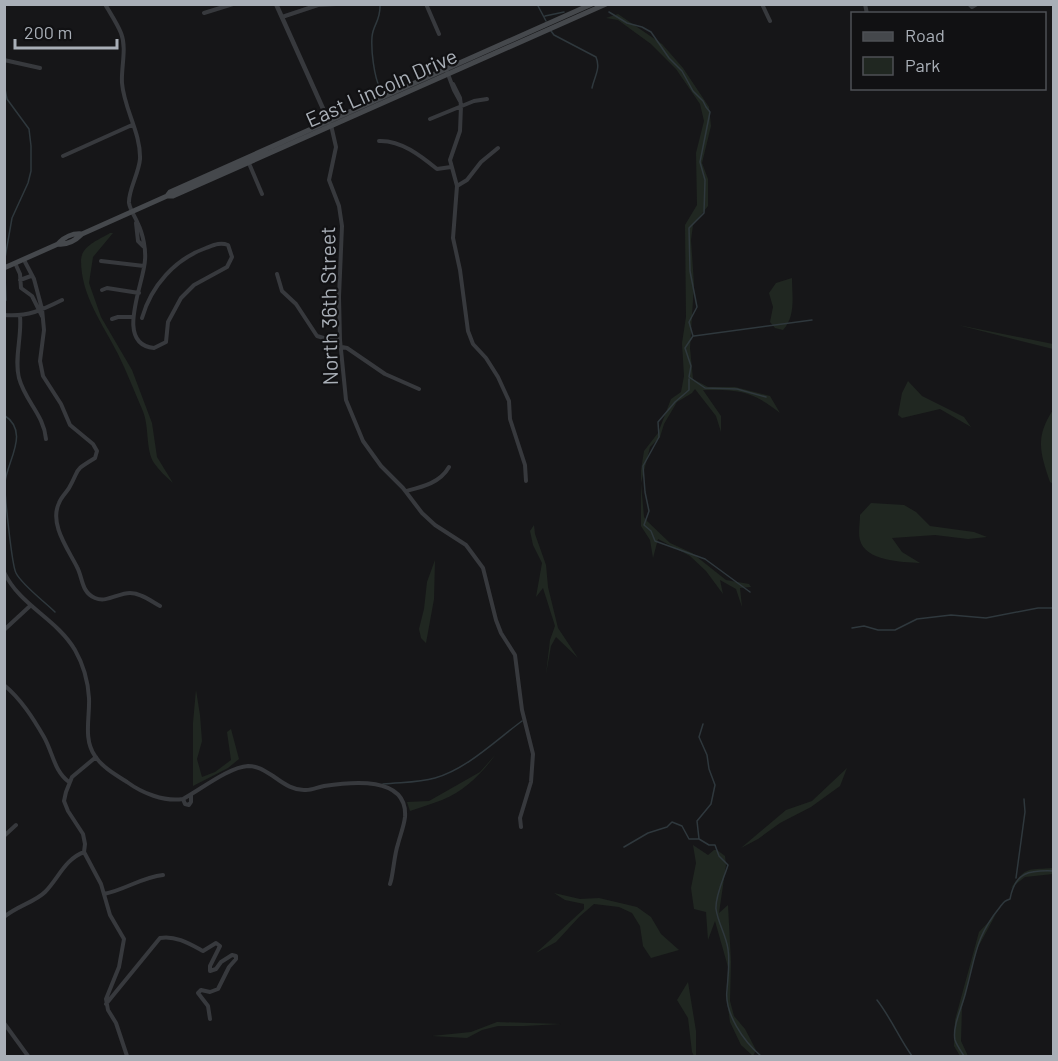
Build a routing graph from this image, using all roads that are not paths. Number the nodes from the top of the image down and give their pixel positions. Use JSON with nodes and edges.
{"nodes":[{"id":1,"x":105,"y":4,"type":"edge"},
{"id":2,"x":234,"y":4,"type":"edge"},
{"id":3,"x":276,"y":4,"type":"edge"},
{"id":4,"x":336,"y":4,"type":"edge"},
{"id":5,"x":426,"y":4,"type":"edge"},
{"id":6,"x":592,"y":4,"type":"edge"},
{"id":7,"x":606,"y":4,"type":"edge"},
{"id":8,"x":762,"y":4,"type":"edge"},
{"id":9,"x":969,"y":4,"type":"edge"},
{"id":10,"x":976,"y":4,"type":"edge"},
{"id":11,"x":4,"y":12,"type":"edge"},
{"id":12,"x":204,"y":13,"type":"dead end"},
{"id":13,"x":282,"y":17,"type":"junction"},
{"id":14,"x":770,"y":21,"type":"dead end"},
{"id":15,"x":556,"y":24,"type":"junction"},
{"id":16,"x":440,"y":34,"type":"dead end"},
{"id":17,"x":4,"y":39,"type":"edge"},
{"id":18,"x":4,"y":60,"type":"edge"},
{"id":19,"x":40,"y":68,"type":"dead end"},
{"id":20,"x":448,"y":72,"type":"junction"},
{"id":21,"x":487,"y":99,"type":"dead end"},
{"id":22,"x":461,"y":104,"type":"junction"},
{"id":23,"x":430,"y":119,"type":"dead end"},
{"id":24,"x":330,"y":124,"type":"junction"},
{"id":25,"x":132,"y":125,"type":"junction"},
{"id":26,"x":379,"y":141,"type":"dead end"},
{"id":27,"x":498,"y":148,"type":"dead end"},
{"id":28,"x":63,"y":156,"type":"dead end"},
{"id":29,"x":248,"y":160,"type":"junction"},
{"id":30,"x":451,"y":167,"type":"junction"},
{"id":31,"x":457,"y":186,"type":"junction"},
{"id":32,"x":262,"y":194,"type":"dead end"},
{"id":33,"x":135,"y":218,"type":"junction"},
{"id":34,"x":141,"y":245,"type":"junction"},
{"id":35,"x":23,"y":259,"type":"junction"},
{"id":36,"x":100,"y":261,"type":"dead end"},
{"id":37,"x":15,"y":263,"type":"junction"},
{"id":38,"x":144,"y":266,"type":"junction"},
{"id":39,"x":5,"y":267,"type":"edge"},
{"id":40,"x":277,"y":274,"type":"dead end"},
{"id":41,"x":32,"y":276,"type":"junction"},
{"id":42,"x":20,"y":280,"type":"junction"},
{"id":43,"x":102,"y":290,"type":"dead end"},
{"id":44,"x":139,"y":292,"type":"junction"},
{"id":45,"x":62,"y":300,"type":"dead end"},
{"id":46,"x":135,"y":303,"type":"junction"},
{"id":47,"x":145,"y":307,"type":"junction"},
{"id":48,"x":41,"y":310,"type":"junction"},
{"id":49,"x":5,"y":315,"type":"edge"},
{"id":50,"x":20,"y":316,"type":"junction"},
{"id":51,"x":133,"y":318,"type":"junction"},
{"id":52,"x":142,"y":318,"type":"dead end"},
{"id":53,"x":111,"y":319,"type":"dead end"},
{"id":54,"x":340,"y":340,"type":"junction"},
{"id":55,"x":342,"y":347,"type":"junction"},
{"id":56,"x":419,"y":389,"type":"dead end"},
{"id":57,"x":46,"y":439,"type":"dead end"},
{"id":58,"x":448,"y":467,"type":"dead end"},
{"id":59,"x":526,"y":481,"type":"dead end"},
{"id":60,"x":406,"y":491,"type":"junction"},
{"id":61,"x":4,"y":572,"type":"edge"},
{"id":62,"x":30,"y":606,"type":"junction"},
{"id":63,"x":160,"y":606,"type":"dead end"},
{"id":64,"x":4,"y":630,"type":"edge"},
{"id":65,"x":4,"y":685,"type":"edge"},
{"id":66,"x":96,"y":757,"type":"junction"},
{"id":67,"x":69,"y":782,"type":"junction"},
{"id":68,"x":191,"y":795,"type":"junction"},
{"id":69,"x":183,"y":799,"type":"junction"},
{"id":70,"x":16,"y":825,"type":"dead end"},
{"id":71,"x":521,"y":827,"type":"dead end"},
{"id":72,"x":4,"y":836,"type":"edge"},
{"id":73,"x":84,"y":852,"type":"junction"},
{"id":74,"x":164,"y":875,"type":"dead end"},
{"id":75,"x":390,"y":884,"type":"dead end"},
{"id":76,"x":104,"y":894,"type":"junction"},
{"id":77,"x":4,"y":917,"type":"edge"},
{"id":78,"x":106,"y":1004,"type":"junction"},
{"id":79,"x":210,"y":1019,"type":"dead end"},
{"id":80,"x":4,"y":1023,"type":"edge"},
{"id":81,"x":28,"y":1056,"type":"edge"},
{"id":82,"x":127,"y":1056,"type":"edge"}],
"edges":[{"from":1,"to":25,"type":"street"},
{"from":2,"to":12,"type":"street"},
{"from":3,"to":13,"type":"street"},
{"from":4,"to":13,"type":"street"},
{"from":5,"to":16,"type":"street"},
{"from":6,"to":15,"type":"main road","name":"East Lincoln Drive"},
{"from":7,"to":15,"type":"main road","name":"East Lincoln Drive"},
{"from":8,"to":14,"type":"street"},
{"from":9,"to":10,"type":"street"},
{"from":11,"to":17,"type":"street"},
{"from":13,"to":24,"type":"street"},
{"from":15,"to":20,"type":"main road","name":"East Lincoln Drive"},
{"from":18,"to":19,"type":"street"},
{"from":20,"to":22,"type":"street"},
{"from":20,"to":24,"type":"main road","name":"East Lincoln Drive"},
{"from":21,"to":22,"type":"street"},
{"from":22,"to":23,"type":"street"},
{"from":22,"to":30,"type":"street"},
{"from":24,"to":29,"type":"main road","name":"East Lincoln Drive"},
{"from":24,"to":54,"type":"street","name":"North 36th Street"},
{"from":25,"to":28,"type":"street"},
{"from":25,"to":33,"type":"street"},
{"from":26,"to":30,"type":"street"},
{"from":27,"to":31,"type":"street"},
{"from":29,"to":32,"type":"street"},
{"from":29,"to":33,"type":"main road","name":"East Lincoln Drive"},
{"from":30,"to":31,"type":"street"},
{"from":31,"to":59,"type":"street"},
{"from":33,"to":34,"type":"street"},
{"from":33,"to":34,"type":"street"},
{"from":33,"to":35,"type":"main road","name":"East Lincoln Drive"},
{"from":34,"to":38,"type":"street"},
{"from":35,"to":37,"type":"main road","name":"East Lincoln Drive"},
{"from":35,"to":41,"type":"street"},
{"from":36,"to":38,"type":"street"},
{"from":37,"to":39,"type":"main road","name":"East Lincoln Drive"},
{"from":37,"to":42,"type":"street"},
{"from":38,"to":44,"type":"street"},
{"from":40,"to":54,"type":"street"},
{"from":41,"to":42,"type":"street"},
{"from":41,"to":48,"type":"street"},
{"from":42,"to":48,"type":"street"},
{"from":43,"to":44,"type":"street"},
{"from":44,"to":46,"type":"street"},
{"from":45,"to":48,"type":"street"},
{"from":46,"to":47,"type":"street"},
{"from":46,"to":51,"type":"street"},
{"from":47,"to":51,"type":"street"},
{"from":47,"to":52,"type":"street"},
{"from":48,"to":50,"type":"street"},
{"from":48,"to":63,"type":"street"},
{"from":49,"to":50,"type":"street"},
{"from":50,"to":57,"type":"street"},
{"from":51,"to":53,"type":"street"},
{"from":54,"to":55,"type":"street","name":"North 36th Street"},
{"from":55,"to":56,"type":"street"},
{"from":55,"to":60,"type":"street","name":"North 36th Street"},
{"from":58,"to":60,"type":"street"},
{"from":60,"to":71,"type":"street","name":"North 36th Street"},
{"from":61,"to":62,"type":"street"},
{"from":62,"to":64,"type":"street"},
{"from":62,"to":66,"type":"street"},
{"from":65,"to":67,"type":"street"},
{"from":66,"to":67,"type":"street"},
{"from":66,"to":69,"type":"street"},
{"from":67,"to":73,"type":"street"},
{"from":68,"to":69,"type":"street"},
{"from":68,"to":69,"type":"street"},
{"from":68,"to":75,"type":"street"},
{"from":70,"to":72,"type":"street"},
{"from":73,"to":76,"type":"street"},
{"from":73,"to":77,"type":"street"},
{"from":74,"to":76,"type":"street"},
{"from":76,"to":78,"type":"street"},
{"from":78,"to":79,"type":"street"},
{"from":78,"to":82,"type":"street"},
{"from":80,"to":81,"type":"street"}]}
